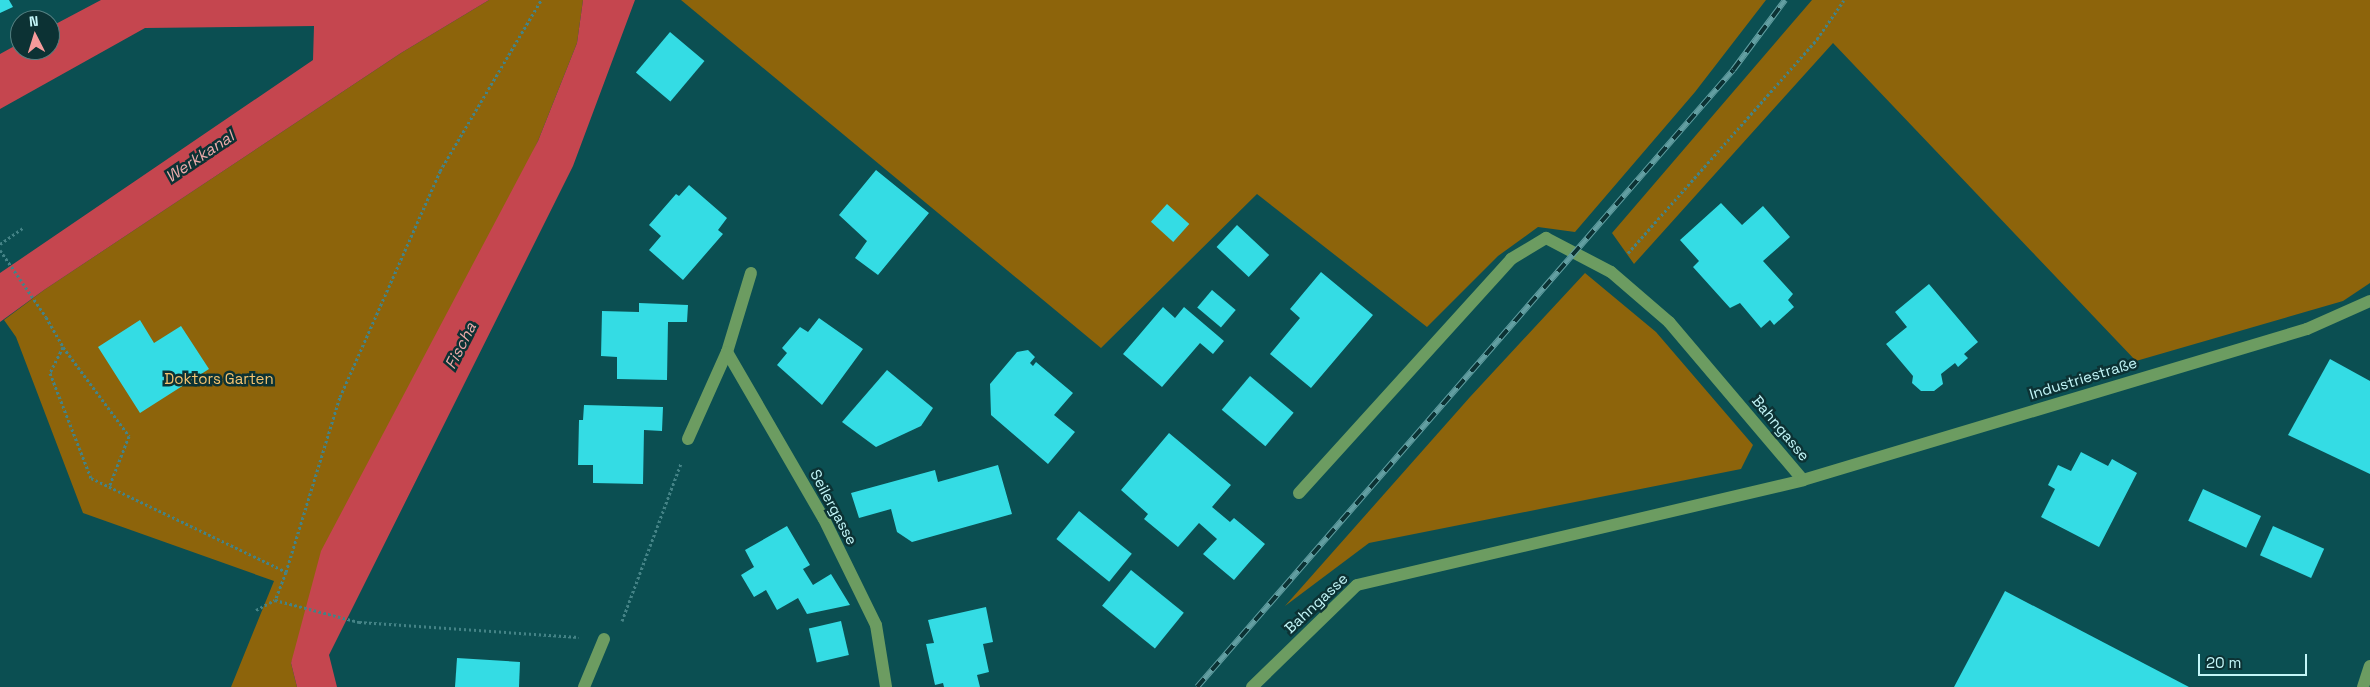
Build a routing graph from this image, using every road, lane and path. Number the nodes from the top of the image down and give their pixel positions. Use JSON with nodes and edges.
{"nodes":[{"id":1,"x":541,"y":0,"type":"edge"},
{"id":2,"x":1844,"y":0,"type":"edge"},
{"id":3,"x":24,"y":227,"type":"dead end"},
{"id":4,"x":0,"y":244,"type":"edge"},
{"id":5,"x":0,"y":250,"type":"edge"},
{"id":6,"x":1611,"y":272,"type":"junction"},
{"id":7,"x":751,"y":273,"type":"dead end"},
{"id":8,"x":2370,"y":301,"type":"edge"},
{"id":9,"x":63,"y":347,"type":"junction"},
{"id":10,"x":727,"y":352,"type":"junction"},
{"id":11,"x":688,"y":439,"type":"joint"},
{"id":12,"x":1803,"y":480,"type":"junction"},
{"id":13,"x":109,"y":487,"type":"junction"},
{"id":14,"x":1299,"y":493,"type":"dead end"},
{"id":15,"x":286,"y":572,"type":"junction"},
{"id":16,"x":276,"y":600,"type":"junction"},
{"id":17,"x":256,"y":610,"type":"dead end"},
{"id":18,"x":604,"y":639,"type":"junction"},
{"id":19,"x":2370,"y":666,"type":"edge"},
{"id":20,"x":584,"y":687,"type":"edge"},
{"id":21,"x":886,"y":687,"type":"edge"},
{"id":22,"x":1252,"y":687,"type":"edge"},
{"id":23,"x":2363,"y":687,"type":"edge"}],
"edges":[{"from":1,"to":15,"type":"path"},
{"from":2,"to":6,"type":"path"},
{"from":3,"to":4,"type":"path"},
{"from":5,"to":9,"type":"path"},
{"from":6,"to":12,"type":"street","name":"Bahngasse"},
{"from":6,"to":14,"type":"street","name":"Bahngasse"},
{"from":7,"to":10,"type":"street"},
{"from":8,"to":12,"type":"street","name":"Industriestraße"},
{"from":9,"to":13,"type":"path"},
{"from":9,"to":13,"type":"path"},
{"from":10,"to":11,"type":"street"},
{"from":10,"to":21,"type":"street","name":"Seilergasse"},
{"from":11,"to":18,"type":"path"},
{"from":12,"to":22,"type":"street","name":"Bahngasse"},
{"from":13,"to":15,"type":"path"},
{"from":15,"to":16,"type":"path"},
{"from":16,"to":17,"type":"path"},
{"from":16,"to":18,"type":"path"},
{"from":18,"to":20,"type":"street"},
{"from":19,"to":23,"type":"street"}]}
